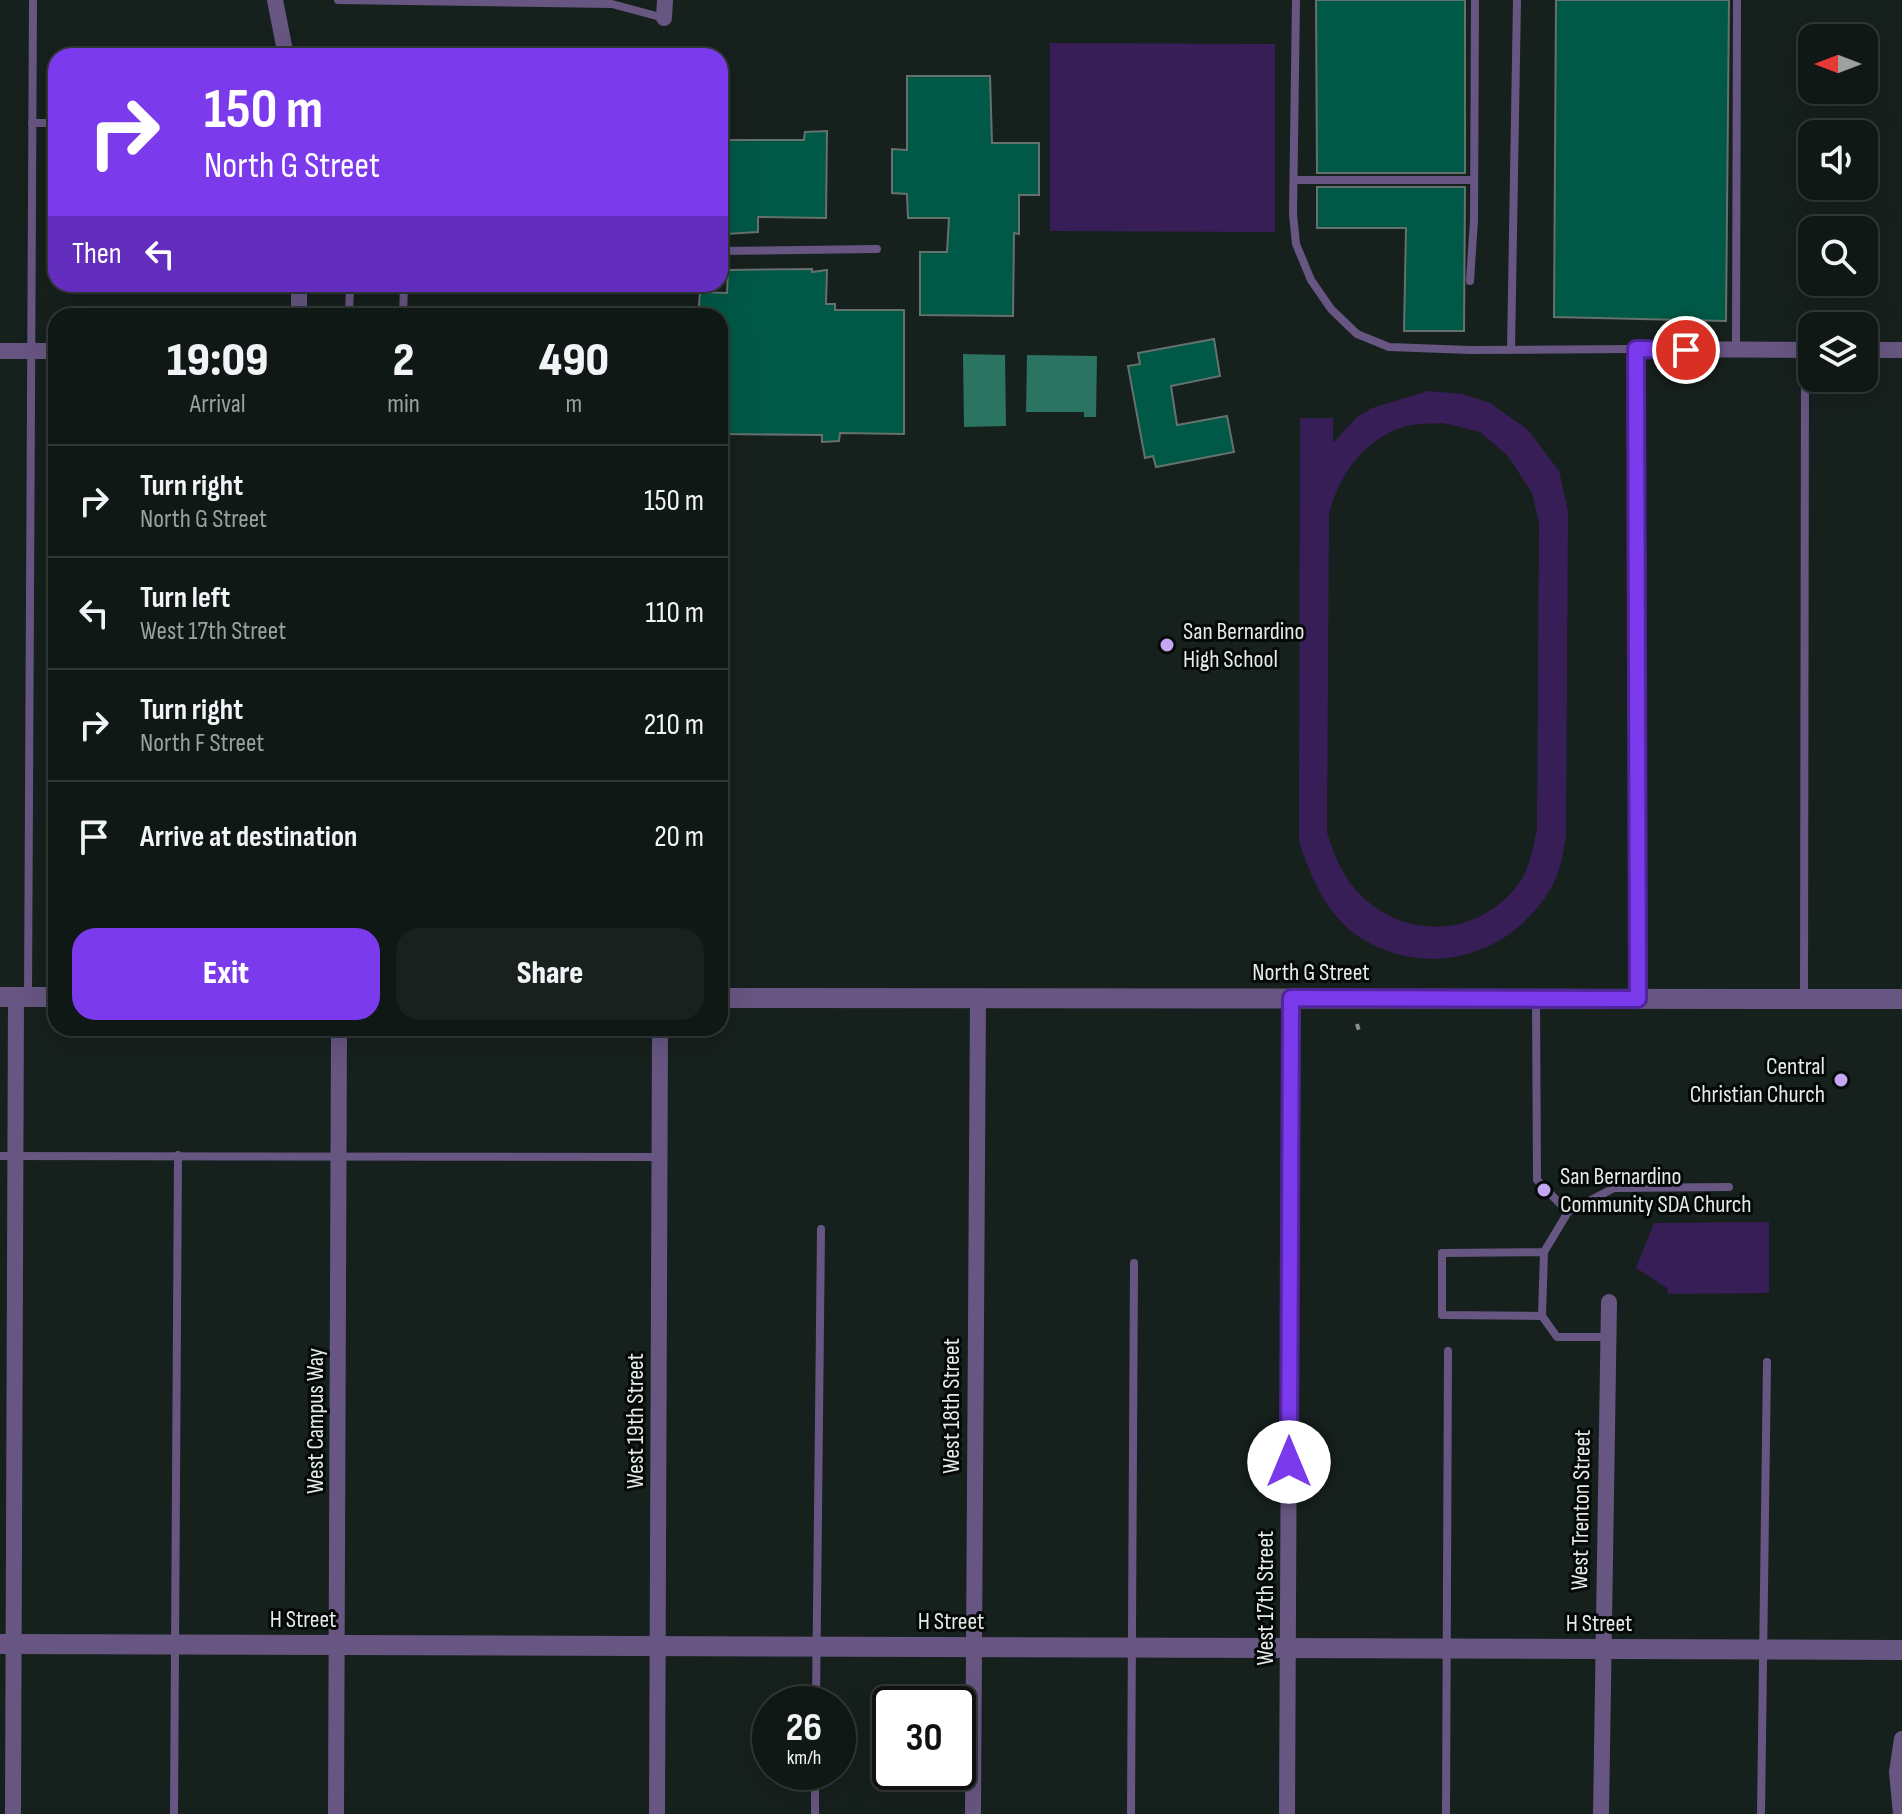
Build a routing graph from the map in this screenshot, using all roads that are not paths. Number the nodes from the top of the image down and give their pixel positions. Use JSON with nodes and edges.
{"nodes":[{"id":1,"x":33,"y":0,"type":"edge"},
{"id":2,"x":275,"y":0,"type":"edge"},
{"id":3,"x":338,"y":0,"type":"edge"},
{"id":4,"x":665,"y":0,"type":"edge"},
{"id":5,"x":1296,"y":0,"type":"edge"},
{"id":6,"x":1475,"y":0,"type":"edge"},
{"id":7,"x":1517,"y":0,"type":"edge"},
{"id":8,"x":1737,"y":0,"type":"edge"},
{"id":9,"x":664,"y":18,"type":"joint"},
{"id":10,"x":284,"y":48,"type":"edge"},
{"id":11,"x":32,"y":123,"type":"junction"},
{"id":12,"x":48,"y":123,"type":"edge"},
{"id":13,"x":1294,"y":180,"type":"junction"},
{"id":14,"x":1474,"y":180,"type":"junction"},
{"id":15,"x":877,"y":249,"type":"dead end"},
{"id":16,"x":728,"y":251,"type":"edge"},
{"id":17,"x":1470,"y":281,"type":"dead end"},
{"id":18,"x":1636,"y":349,"type":"junction"},
{"id":19,"x":1511,"y":350,"type":"junction"},
{"id":20,"x":1736,"y":350,"type":"junction"},
{"id":21,"x":1798,"y":350,"type":"edge"},
{"id":22,"x":1878,"y":350,"type":"edge"},
{"id":23,"x":1902,"y":350,"type":"edge"},
{"id":24,"x":0,"y":351,"type":"edge"},
{"id":25,"x":29,"y":351,"type":"junction"},
{"id":26,"x":48,"y":351,"type":"edge"},
{"id":27,"x":1809,"y":392,"type":"edge"},
{"id":28,"x":14,"y":997,"type":"edge"},
{"id":29,"x":48,"y":997,"type":"edge"},
{"id":30,"x":728,"y":998,"type":"edge"},
{"id":31,"x":978,"y":998,"type":"junction"},
{"id":32,"x":1291,"y":998,"type":"junction"},
{"id":33,"x":1536,"y":999,"type":"junction"},
{"id":34,"x":1638,"y":999,"type":"junction"},
{"id":35,"x":1804,"y":999,"type":"junction"},
{"id":36,"x":1902,"y":999,"type":"edge"},
{"id":37,"x":339,"y":1036,"type":"edge"},
{"id":38,"x":660,"y":1036,"type":"edge"},
{"id":39,"x":178,"y":1155,"type":"junction"},
{"id":40,"x":340,"y":1155,"type":"junction"},
{"id":41,"x":9,"y":1156,"type":"edge"},
{"id":42,"x":660,"y":1157,"type":"junction"},
{"id":43,"x":1729,"y":1187,"type":"dead end"},
{"id":44,"x":1568,"y":1212,"type":"junction"},
{"id":45,"x":821,"y":1229,"type":"dead end"},
{"id":46,"x":1544,"y":1252,"type":"junction"},
{"id":47,"x":1134,"y":1263,"type":"dead end"},
{"id":48,"x":1609,"y":1302,"type":"dead end"},
{"id":49,"x":1542,"y":1316,"type":"junction"},
{"id":50,"x":1608,"y":1337,"type":"junction"},
{"id":51,"x":1448,"y":1351,"type":"dead end"},
{"id":52,"x":1767,"y":1362,"type":"dead end"},
{"id":53,"x":7,"y":1644,"type":"edge"},
{"id":54,"x":175,"y":1644,"type":"junction"},
{"id":55,"x":338,"y":1645,"type":"junction"},
{"id":56,"x":657,"y":1646,"type":"junction"},
{"id":57,"x":816,"y":1646,"type":"junction"},
{"id":58,"x":973,"y":1647,"type":"junction"},
{"id":59,"x":1132,"y":1647,"type":"junction"},
{"id":60,"x":1288,"y":1648,"type":"junction"},
{"id":61,"x":1447,"y":1648,"type":"junction"},
{"id":62,"x":1602,"y":1649,"type":"junction"},
{"id":63,"x":1763,"y":1649,"type":"junction"},
{"id":64,"x":1902,"y":1650,"type":"edge"},
{"id":65,"x":816,"y":1686,"type":"edge"},
{"id":66,"x":1902,"y":1739,"type":"edge"},
{"id":67,"x":815,"y":1790,"type":"edge"},
{"id":68,"x":13,"y":1814,"type":"edge"},
{"id":69,"x":174,"y":1814,"type":"edge"},
{"id":70,"x":336,"y":1814,"type":"edge"},
{"id":71,"x":657,"y":1814,"type":"edge"},
{"id":72,"x":815,"y":1814,"type":"edge"},
{"id":73,"x":973,"y":1814,"type":"edge"},
{"id":74,"x":1131,"y":1814,"type":"edge"},
{"id":75,"x":1287,"y":1814,"type":"edge"},
{"id":76,"x":1446,"y":1814,"type":"edge"},
{"id":77,"x":1601,"y":1814,"type":"edge"},
{"id":78,"x":1761,"y":1814,"type":"edge"},
{"id":79,"x":1901,"y":1814,"type":"edge"}],
"edges":[{"from":1,"to":11,"type":"lane"},
{"from":2,"to":10,"type":"street"},
{"from":3,"to":9,"type":"lane"},
{"from":4,"to":9,"type":"street"},
{"from":5,"to":13,"type":"lane"},
{"from":6,"to":14,"type":"lane"},
{"from":7,"to":19,"type":"lane"},
{"from":8,"to":20,"type":"lane"},
{"from":11,"to":12,"type":"lane"},
{"from":11,"to":25,"type":"lane"},
{"from":13,"to":14,"type":"lane"},
{"from":13,"to":19,"type":"lane"},
{"from":14,"to":17,"type":"lane"},
{"from":15,"to":16,"type":"lane"},
{"from":18,"to":19,"type":"lane"},
{"from":18,"to":20,"type":"street"},
{"from":18,"to":34,"type":"street"},
{"from":20,"to":21,"type":"street"},
{"from":22,"to":23,"type":"street"},
{"from":24,"to":25,"type":"street"},
{"from":25,"to":26,"type":"street"},
{"from":25,"to":28,"type":"lane"},
{"from":27,"to":35,"type":"lane"},
{"from":28,"to":29,"type":"street"},
{"from":28,"to":41,"type":"street"},
{"from":30,"to":31,"type":"street","name":"North G Street"},
{"from":31,"to":32,"type":"street","name":"North G Street"},
{"from":31,"to":58,"type":"street","name":"West 18th Street"},
{"from":32,"to":33,"type":"street","name":"North G Street"},
{"from":32,"to":60,"type":"street","name":"West 17th Street"},
{"from":33,"to":34,"type":"street","name":"North G Street"},
{"from":33,"to":44,"type":"lane"},
{"from":34,"to":35,"type":"street","name":"North G Street"},
{"from":35,"to":36,"type":"street","name":"North G Street"},
{"from":37,"to":40,"type":"street","name":"West Campus Way"},
{"from":38,"to":42,"type":"street","name":"West 19th Street"},
{"from":39,"to":40,"type":"lane"},
{"from":39,"to":41,"type":"lane"},
{"from":39,"to":54,"type":"lane"},
{"from":40,"to":42,"type":"lane"},
{"from":40,"to":55,"type":"street","name":"West Campus Way"},
{"from":41,"to":53,"type":"street"},
{"from":42,"to":56,"type":"street","name":"West 19th Street"},
{"from":43,"to":44,"type":"lane"},
{"from":44,"to":46,"type":"lane"},
{"from":45,"to":57,"type":"lane"},
{"from":46,"to":49,"type":"lane"},
{"from":46,"to":49,"type":"lane"},
{"from":47,"to":59,"type":"lane"},
{"from":48,"to":50,"type":"street","name":"West Trenton Street"},
{"from":49,"to":50,"type":"lane"},
{"from":50,"to":62,"type":"street","name":"West Trenton Street"},
{"from":51,"to":61,"type":"lane"},
{"from":52,"to":63,"type":"lane"},
{"from":53,"to":54,"type":"street","name":"H Street"},
{"from":53,"to":68,"type":"street"},
{"from":54,"to":55,"type":"street","name":"H Street"},
{"from":54,"to":69,"type":"lane"},
{"from":55,"to":56,"type":"street","name":"H Street"},
{"from":55,"to":70,"type":"street","name":"West Campus Way"},
{"from":56,"to":57,"type":"street","name":"H Street"},
{"from":56,"to":71,"type":"street","name":"West 19th Street"},
{"from":57,"to":58,"type":"street","name":"H Street"},
{"from":57,"to":65,"type":"lane"},
{"from":58,"to":59,"type":"street","name":"H Street"},
{"from":58,"to":73,"type":"street","name":"West 18th Street"},
{"from":59,"to":60,"type":"street","name":"H Street"},
{"from":59,"to":74,"type":"lane"},
{"from":60,"to":61,"type":"street","name":"H Street"},
{"from":60,"to":75,"type":"street","name":"West 17th Street"},
{"from":61,"to":62,"type":"street","name":"H Street"},
{"from":61,"to":76,"type":"lane"},
{"from":62,"to":63,"type":"street","name":"H Street"},
{"from":62,"to":77,"type":"street","name":"West Trenton Street"},
{"from":63,"to":64,"type":"street","name":"H Street"},
{"from":63,"to":78,"type":"lane"},
{"from":66,"to":79,"type":"street"},
{"from":67,"to":72,"type":"lane"}]}
